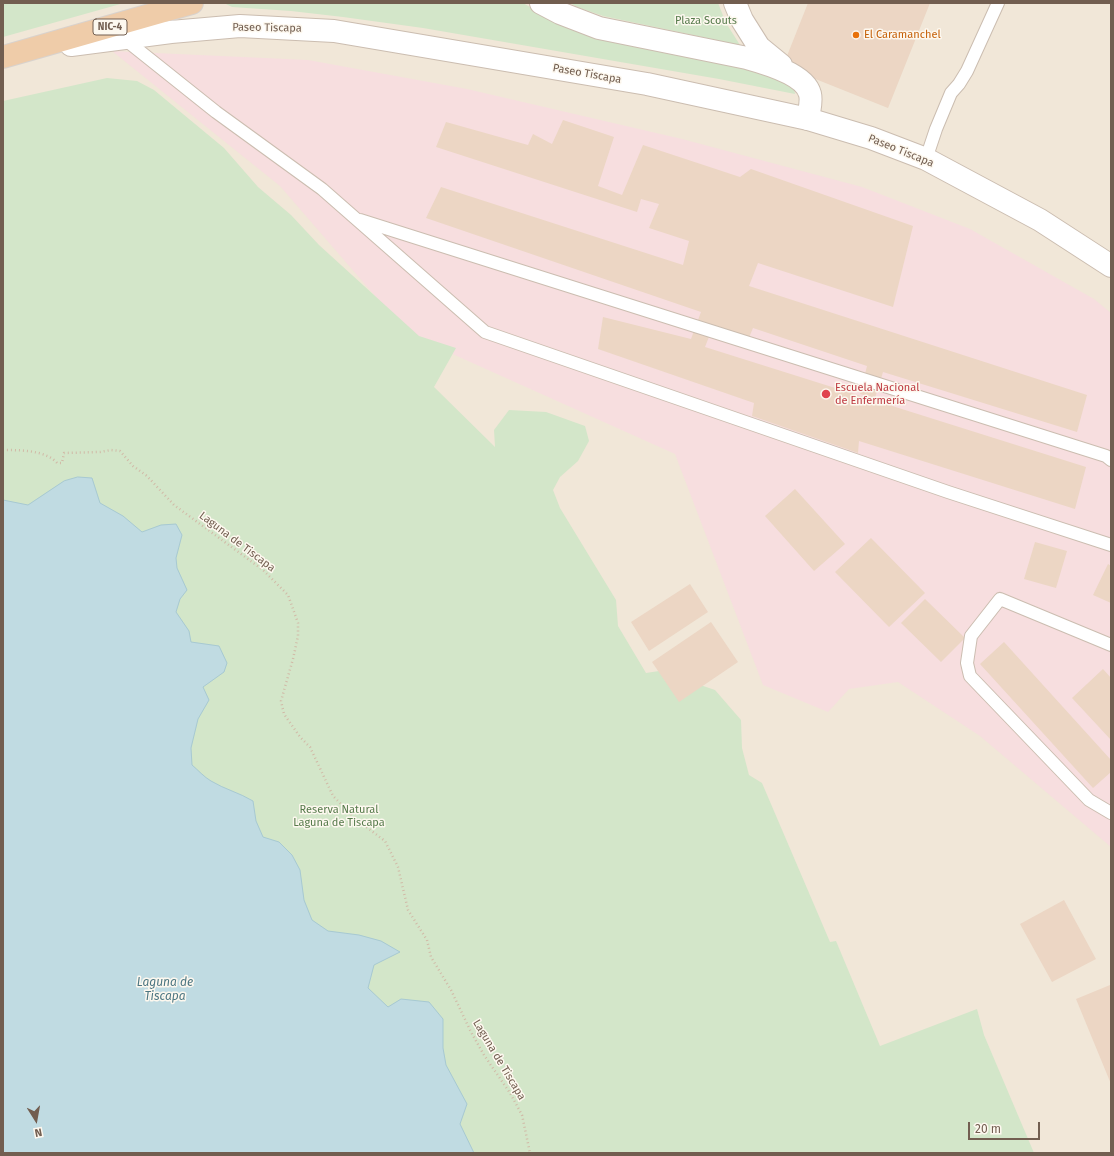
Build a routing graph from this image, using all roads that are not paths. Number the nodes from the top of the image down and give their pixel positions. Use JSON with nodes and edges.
{"nodes":[{"id":1,"x":192,"y":3,"type":"edge"},
{"id":2,"x":541,"y":3,"type":"edge"},
{"id":3,"x":735,"y":3,"type":"edge"},
{"id":4,"x":998,"y":3,"type":"edge"},
{"id":5,"x":122,"y":37,"type":"junction"},
{"id":6,"x":28,"y":50,"type":"junction"},
{"id":7,"x":3,"y":57,"type":"edge"},
{"id":8,"x":789,"y":73,"type":"junction"},
{"id":9,"x":808,"y":119,"type":"junction"},
{"id":10,"x":926,"y":159,"type":"junction"},
{"id":11,"x":355,"y":219,"type":"junction"},
{"id":12,"x":1111,"y":266,"type":"edge"},
{"id":13,"x":1111,"y":460,"type":"edge"},
{"id":14,"x":1111,"y":545,"type":"edge"},
{"id":15,"x":1111,"y":645,"type":"edge"},
{"id":16,"x":1111,"y":813,"type":"edge"}],
"edges":[{"from":1,"to":6,"type":"highway","number":"NIC-4"},
{"from":2,"to":8,"type":"street"},
{"from":3,"to":8,"type":"street"},
{"from":4,"to":10,"type":"lane"},
{"from":5,"to":6,"type":"street","name":"Paseo Tiscapa"},
{"from":5,"to":9,"type":"street","name":"Paseo Tiscapa"},
{"from":5,"to":11,"type":"lane"},
{"from":6,"to":7,"type":"highway","number":"NIC-4"},
{"from":8,"to":9,"type":"street"},
{"from":9,"to":10,"type":"street","name":"Paseo Tiscapa"},
{"from":10,"to":12,"type":"street","name":"Paseo Tiscapa"},
{"from":11,"to":13,"type":"lane"},
{"from":11,"to":14,"type":"lane"},
{"from":15,"to":16,"type":"lane"}]}
